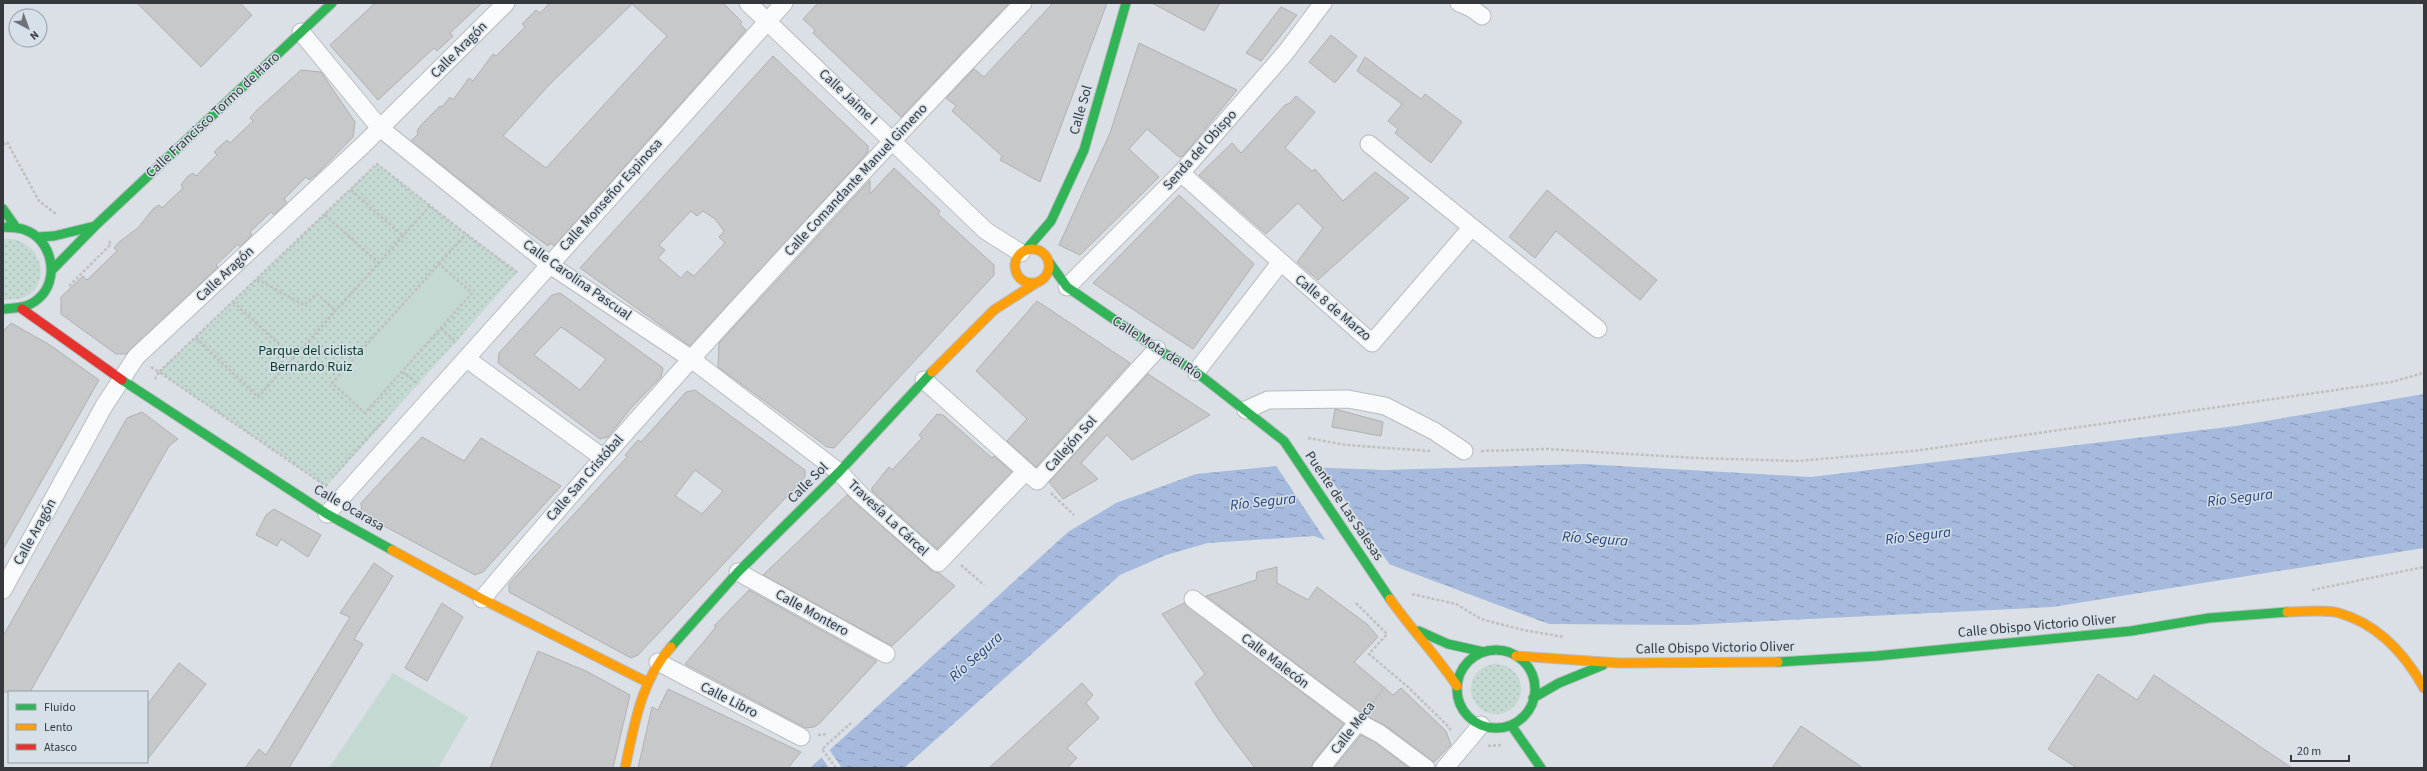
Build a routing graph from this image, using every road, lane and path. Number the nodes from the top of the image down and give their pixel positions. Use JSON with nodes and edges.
{"nodes":[{"id":1,"x":332,"y":3,"type":"edge"},
{"id":2,"x":506,"y":3,"type":"edge"},
{"id":3,"x":748,"y":3,"type":"edge"},
{"id":4,"x":784,"y":3,"type":"edge"},
{"id":5,"x":1023,"y":3,"type":"edge"},
{"id":6,"x":1126,"y":3,"type":"edge"},
{"id":7,"x":1323,"y":3,"type":"edge"},
{"id":8,"x":1459,"y":3,"type":"edge"},
{"id":9,"x":1482,"y":16,"type":"dead end"},
{"id":10,"x":768,"y":21,"type":"junction"},
{"id":11,"x":301,"y":32,"type":"junction"},
{"id":12,"x":380,"y":128,"type":"junction"},
{"id":13,"x":893,"y":140,"type":"junction"},
{"id":14,"x":3,"y":144,"type":"edge"},
{"id":15,"x":1369,"y":144,"type":"dead end"},
{"id":16,"x":1181,"y":174,"type":"junction"},
{"id":17,"x":351,"y":190,"type":"junction"},
{"id":18,"x":430,"y":206,"type":"junction"},
{"id":19,"x":3,"y":209,"type":"edge"},
{"id":20,"x":325,"y":215,"type":"junction"},
{"id":21,"x":60,"y":217,"type":"dead end"},
{"id":22,"x":1051,"y":221,"type":"junction"},
{"id":23,"x":15,"y":226,"type":"junction"},
{"id":24,"x":94,"y":226,"type":"junction"},
{"id":25,"x":3,"y":227,"type":"edge"},
{"id":26,"x":1471,"y":228,"type":"junction"},
{"id":27,"x":466,"y":234,"type":"junction"},
{"id":28,"x":38,"y":236,"type":"junction"},
{"id":29,"x":404,"y":237,"type":"junction"},
{"id":30,"x":1023,"y":251,"type":"junction"},
{"id":31,"x":1048,"y":259,"type":"junction"},
{"id":32,"x":438,"y":263,"type":"junction"},
{"id":33,"x":1280,"y":263,"type":"junction"},
{"id":34,"x":380,"y":264,"type":"junction"},
{"id":35,"x":550,"y":265,"type":"junction"},
{"id":36,"x":53,"y":269,"type":"junction"},
{"id":37,"x":1015,"y":269,"type":"junction"},
{"id":38,"x":517,"y":272,"type":"dead end"},
{"id":39,"x":257,"y":279,"type":"junction"},
{"id":40,"x":1039,"y":282,"type":"junction"},
{"id":41,"x":1067,"y":287,"type":"junction"},
{"id":42,"x":64,"y":291,"type":"dead end"},
{"id":43,"x":40,"y":298,"type":"junction"},
{"id":44,"x":233,"y":302,"type":"junction"},
{"id":45,"x":22,"y":309,"type":"junction"},
{"id":46,"x":8,"y":310,"type":"edge"},
{"id":47,"x":994,"y":310,"type":"junction"},
{"id":48,"x":336,"y":311,"type":"junction"},
{"id":49,"x":3,"y":319,"type":"edge"},
{"id":50,"x":441,"y":328,"type":"junction"},
{"id":51,"x":1598,"y":329,"type":"dead end"},
{"id":52,"x":54,"y":331,"type":"junction"},
{"id":53,"x":196,"y":338,"type":"junction"},
{"id":54,"x":456,"y":342,"type":"dead end"},
{"id":55,"x":1157,"y":350,"type":"junction"},
{"id":56,"x":294,"y":358,"type":"junction"},
{"id":57,"x":690,"y":358,"type":"junction"},
{"id":58,"x":467,"y":359,"type":"junction"},
{"id":59,"x":160,"y":372,"type":"junction"},
{"id":60,"x":402,"y":372,"type":"junction"},
{"id":61,"x":1196,"y":372,"type":"junction"},
{"id":62,"x":2424,"y":373,"type":"edge"},
{"id":63,"x":123,"y":380,"type":"junction"},
{"id":64,"x":924,"y":380,"type":"junction"},
{"id":65,"x":419,"y":384,"type":"dead end"},
{"id":66,"x":145,"y":395,"type":"junction"},
{"id":67,"x":1246,"y":410,"type":"junction"},
{"id":68,"x":379,"y":425,"type":"dead end"},
{"id":69,"x":1304,"y":437,"type":"dead end"},
{"id":70,"x":1284,"y":441,"type":"joint"},
{"id":71,"x":1435,"y":451,"type":"dead end"},
{"id":72,"x":1464,"y":451,"type":"joint"},
{"id":73,"x":602,"y":457,"type":"junction"},
{"id":74,"x":839,"y":472,"type":"junction"},
{"id":75,"x":1032,"y":476,"type":"junction"},
{"id":76,"x":327,"y":514,"type":"junction"},
{"id":77,"x":1074,"y":515,"type":"dead end"},
{"id":78,"x":943,"y":559,"type":"junction"},
{"id":79,"x":2424,"y":567,"type":"edge"},
{"id":80,"x":738,"y":572,"type":"junction"},
{"id":81,"x":984,"y":585,"type":"dead end"},
{"id":82,"x":3,"y":590,"type":"edge"},
{"id":83,"x":2305,"y":591,"type":"dead end"},
{"id":84,"x":1411,"y":594,"type":"dead end"},
{"id":85,"x":482,"y":598,"type":"junction"},
{"id":86,"x":1194,"y":599,"type":"dead end"},
{"id":87,"x":1356,"y":603,"type":"dead end"},
{"id":88,"x":1409,"y":626,"type":"junction"},
{"id":89,"x":1570,"y":638,"type":"dead end"},
{"id":90,"x":1484,"y":652,"type":"junction"},
{"id":91,"x":886,"y":654,"type":"dead end"},
{"id":92,"x":1516,"y":656,"type":"junction"},
{"id":93,"x":658,"y":662,"type":"junction"},
{"id":94,"x":1618,"y":663,"type":"junction"},
{"id":95,"x":648,"y":682,"type":"junction"},
{"id":96,"x":1457,"y":686,"type":"junction"},
{"id":97,"x":1385,"y":688,"type":"dead end"},
{"id":98,"x":2424,"y":688,"type":"edge"},
{"id":99,"x":1534,"y":698,"type":"junction"},
{"id":100,"x":851,"y":722,"type":"dead end"},
{"id":101,"x":1358,"y":722,"type":"junction"},
{"id":102,"x":1481,"y":725,"type":"junction"},
{"id":103,"x":1511,"y":725,"type":"junction"},
{"id":104,"x":801,"y":736,"type":"dead end"},
{"id":105,"x":1462,"y":746,"type":"junction"},
{"id":106,"x":1483,"y":748,"type":"dead end"},
{"id":107,"x":1508,"y":750,"type":"dead end"},
{"id":108,"x":625,"y":768,"type":"edge"},
{"id":109,"x":836,"y":768,"type":"edge"},
{"id":110,"x":1321,"y":768,"type":"edge"},
{"id":111,"x":1426,"y":768,"type":"edge"},
{"id":112,"x":1445,"y":768,"type":"edge"},
{"id":113,"x":1541,"y":768,"type":"edge"}],
"edges":[{"from":1,"to":11,"type":"street","name":"Calle Francisco Tormo de Haro"},
{"from":2,"to":12,"type":"street","name":"Calle Aragón"},
{"from":3,"to":10,"type":"street","name":"Calle Jaime I"},
{"from":4,"to":10,"type":"street","name":"Calle Monseñor Espinosa"},
{"from":5,"to":13,"type":"street","name":"Calle Comandante Manuel Gimeno"},
{"from":6,"to":22,"type":"street","name":"Calle Sol"},
{"from":7,"to":16,"type":"street","name":"Senda del Obispo"},
{"from":8,"to":9,"type":"street"},
{"from":10,"to":13,"type":"street","name":"Calle Jaime I"},
{"from":10,"to":35,"type":"street","name":"Calle Monseñor Espinosa"},
{"from":11,"to":12,"type":"street","name":"Calle Carolina Pascual"},
{"from":11,"to":24,"type":"street","name":"Calle Francisco Tormo de Haro"},
{"from":12,"to":35,"type":"street","name":"Calle Carolina Pascual"},
{"from":12,"to":63,"type":"street","name":"Calle Aragón"},
{"from":13,"to":30,"type":"street","name":"Calle Jaime I"},
{"from":13,"to":57,"type":"street","name":"Calle Comandante Manuel Gimeno"},
{"from":14,"to":21,"type":"path"},
{"from":15,"to":26,"type":"street"},
{"from":16,"to":33,"type":"street","name":"Calle 8 de Marzo"},
{"from":16,"to":41,"type":"street","name":"Senda del Obispo"},
{"from":17,"to":18,"type":"path"},
{"from":17,"to":20,"type":"path"},
{"from":17,"to":29,"type":"path"},
{"from":18,"to":27,"type":"path"},
{"from":18,"to":29,"type":"path"},
{"from":19,"to":23,"type":"street"},
{"from":20,"to":34,"type":"path"},
{"from":20,"to":39,"type":"path"},
{"from":22,"to":30,"type":"street","name":"Calle Sol"},
{"from":22,"to":31,"type":"street","name":"Calle Sol"},
{"from":23,"to":25,"type":"street"},
{"from":23,"to":28,"type":"street"},
{"from":24,"to":28,"type":"street","name":"Calle Francisco Tormo de Haro"},
{"from":24,"to":36,"type":"street","name":"Calle Francisco Tormo de Haro"},
{"from":24,"to":42,"type":"path"},
{"from":26,"to":33,"type":"street","name":"Calle 8 de Marzo"},
{"from":26,"to":51,"type":"street"},
{"from":27,"to":32,"type":"path"},
{"from":27,"to":38,"type":"path"},
{"from":28,"to":36,"type":"street"},
{"from":29,"to":34,"type":"path"},
{"from":30,"to":31,"type":"street"},
{"from":30,"to":37,"type":"street"},
{"from":31,"to":40,"type":"street"},
{"from":31,"to":41,"type":"street","name":"Calle Mota del Río"},
{"from":32,"to":50,"type":"path"},
{"from":32,"to":60,"type":"path"},
{"from":33,"to":61,"type":"street"},
{"from":34,"to":48,"type":"path"},
{"from":35,"to":57,"type":"street","name":"Calle Carolina Pascual"},
{"from":35,"to":58,"type":"street","name":"Calle Monseñor Espinosa"},
{"from":36,"to":43,"type":"street"},
{"from":37,"to":40,"type":"street"},
{"from":37,"to":47,"type":"street","name":"Calle Sol"},
{"from":39,"to":44,"type":"path"},
{"from":39,"to":48,"type":"path"},
{"from":40,"to":41,"type":"street","name":"Calle Mota del Río"},
{"from":40,"to":47,"type":"street","name":"Calle Sol"},
{"from":41,"to":55,"type":"street","name":"Calle Mota del Río"},
{"from":43,"to":45,"type":"street"},
{"from":43,"to":52,"type":"street","name":"Calle Ocarasa"},
{"from":44,"to":53,"type":"path"},
{"from":44,"to":56,"type":"path"},
{"from":45,"to":46,"type":"street"},
{"from":45,"to":52,"type":"street","name":"Calle Ocarasa"},
{"from":46,"to":49,"type":"street"},
{"from":47,"to":64,"type":"street","name":"Calle Sol"},
{"from":48,"to":56,"type":"path"},
{"from":50,"to":54,"type":"path"},
{"from":50,"to":60,"type":"path"},
{"from":52,"to":63,"type":"street","name":"Calle Ocarasa"},
{"from":53,"to":56,"type":"path"},
{"from":53,"to":59,"type":"path"},
{"from":55,"to":61,"type":"street","name":"Calle Mota del Río"},
{"from":55,"to":75,"type":"street","name":"Callejón Sol"},
{"from":57,"to":73,"type":"street","name":"Calle San Cristóbal"},
{"from":57,"to":74,"type":"street","name":"Calle Carolina Pascual"},
{"from":58,"to":73,"type":"street"},
{"from":58,"to":76,"type":"street","name":"Calle Monseñor Espinosa"},
{"from":59,"to":66,"type":"path"},
{"from":59,"to":68,"type":"path"},
{"from":60,"to":65,"type":"path"},
{"from":61,"to":67,"type":"street","name":"Calle Mota del Río"},
{"from":62,"to":72,"type":"path"},
{"from":63,"to":66,"type":"street","name":"Calle Ocarasa"},
{"from":63,"to":82,"type":"street","name":"Calle Aragón"},
{"from":64,"to":74,"type":"street","name":"Calle Sol"},
{"from":64,"to":75,"type":"street","name":"Callejón Sol"},
{"from":66,"to":76,"type":"street","name":"Calle Ocarasa"},
{"from":67,"to":70,"type":"street","name":"Calle Mota del Río"},
{"from":67,"to":72,"type":"street"},
{"from":69,"to":71,"type":"path"},
{"from":70,"to":88,"type":"street","name":"Puente de Las Salesas"},
{"from":73,"to":85,"type":"street","name":"Calle San Cristóbal"},
{"from":74,"to":78,"type":"street","name":"Travesía La Cárcel"},
{"from":74,"to":80,"type":"street","name":"Calle Sol"},
{"from":75,"to":77,"type":"path"},
{"from":75,"to":78,"type":"street"},
{"from":76,"to":85,"type":"street","name":"Calle Ocarasa"},
{"from":78,"to":81,"type":"path"},
{"from":79,"to":83,"type":"path"},
{"from":80,"to":91,"type":"street","name":"Calle Montero"},
{"from":80,"to":93,"type":"street","name":"Calle Sol"},
{"from":84,"to":89,"type":"path"},
{"from":85,"to":95,"type":"street","name":"Calle Ocarasa"},
{"from":86,"to":101,"type":"street","name":"Calle Malecón"},
{"from":87,"to":105,"type":"path"},
{"from":88,"to":90,"type":"street"},
{"from":88,"to":96,"type":"street"},
{"from":90,"to":92,"type":"street"},
{"from":90,"to":96,"type":"street"},
{"from":92,"to":94,"type":"street","name":"Calle Obispo Victorio Oliver"},
{"from":92,"to":99,"type":"street"},
{"from":93,"to":95,"type":"street","name":"Calle Sol"},
{"from":93,"to":104,"type":"street","name":"Calle Libro"},
{"from":94,"to":98,"type":"street","name":"Calle Obispo Victorio Oliver"},
{"from":94,"to":99,"type":"street","name":"Calle Obispo Victorio Oliver"},
{"from":95,"to":108,"type":"street","name":"Calle Sol"},
{"from":96,"to":102,"type":"street"},
{"from":97,"to":101,"type":"path","name":"Calle Meca"},
{"from":99,"to":103,"type":"street"},
{"from":100,"to":109,"type":"path"},
{"from":101,"to":110,"type":"street","name":"Calle Meca"},
{"from":101,"to":111,"type":"street","name":"Calle Malecón"},
{"from":102,"to":103,"type":"street"},
{"from":102,"to":105,"type":"street"},
{"from":103,"to":113,"type":"street"},
{"from":105,"to":112,"type":"street"},
{"from":106,"to":107,"type":"path"}]}
